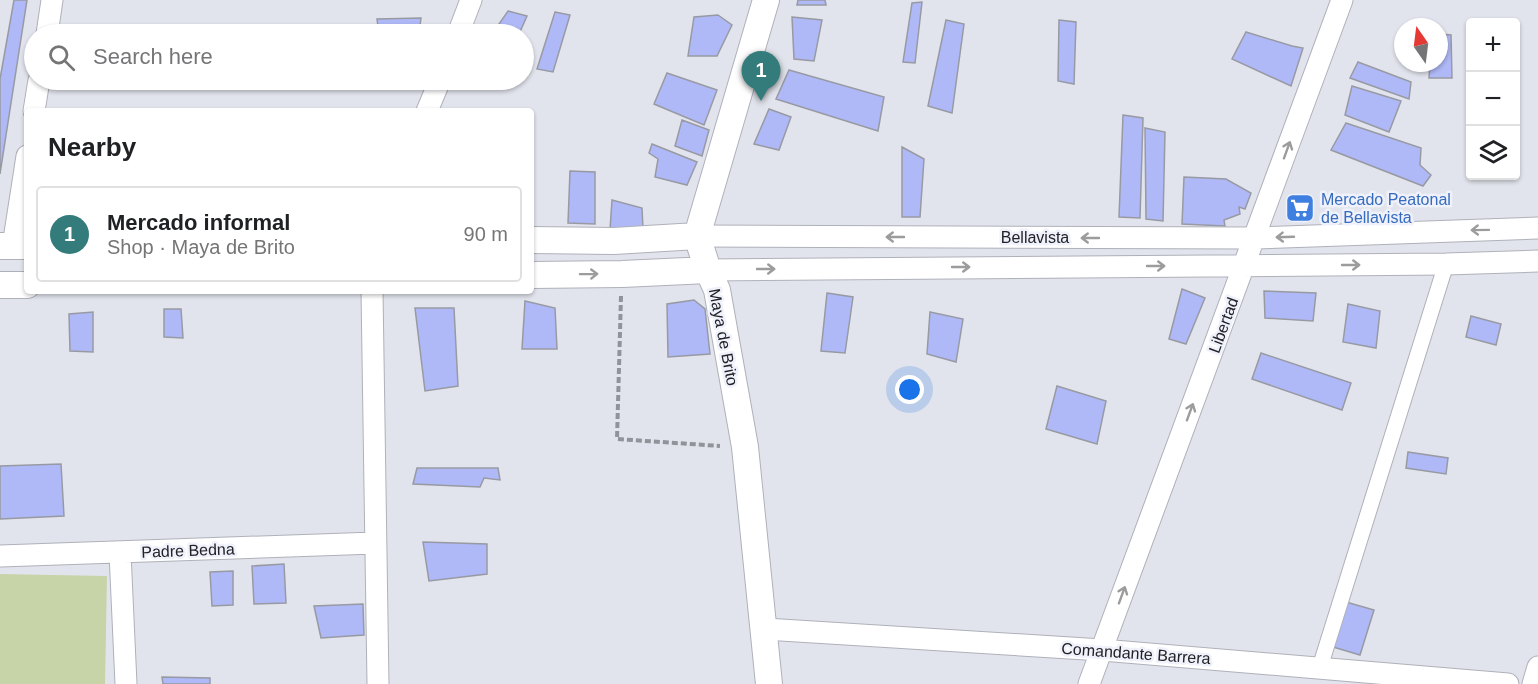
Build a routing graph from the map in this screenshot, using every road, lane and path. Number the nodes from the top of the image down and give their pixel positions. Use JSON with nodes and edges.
{"nodes":[{"id":1,"x":52,"y":0,"type":"edge"},
{"id":2,"x":471,"y":0,"type":"edge"},
{"id":3,"x":766,"y":0,"type":"edge"},
{"id":4,"x":1342,"y":0,"type":"edge"},
{"id":5,"x":48,"y":24,"type":"edge"},
{"id":6,"x":462,"y":24,"type":"edge"},
{"id":7,"x":37,"y":90,"type":"edge"},
{"id":8,"x":436,"y":90,"type":"edge"},
{"id":9,"x":34,"y":108,"type":"edge"},
{"id":10,"x":428,"y":108,"type":"edge"},
{"id":11,"x":24,"y":175,"type":"edge"},
{"id":12,"x":1538,"y":228,"type":"edge"},
{"id":13,"x":698,"y":236,"type":"junction"},
{"id":14,"x":1255,"y":238,"type":"junction"},
{"id":15,"x":534,"y":240,"type":"edge"},
{"id":16,"x":13,"y":246,"type":"edge"},
{"id":17,"x":1538,"y":261,"type":"edge"},
{"id":18,"x":1446,"y":264,"type":"junction"},
{"id":19,"x":1245,"y":265,"type":"junction"},
{"id":20,"x":708,"y":270,"type":"junction"},
{"id":21,"x":622,"y":274,"type":"junction"},
{"id":22,"x":534,"y":275,"type":"edge"},
{"id":23,"x":0,"y":285,"type":"edge"},
{"id":24,"x":24,"y":285,"type":"edge"},
{"id":25,"x":372,"y":294,"type":"edge"},
{"id":26,"x":745,"y":447,"type":"junction"},
{"id":27,"x":375,"y":543,"type":"junction"},
{"id":28,"x":120,"y":553,"type":"junction"},
{"id":29,"x":0,"y":556,"type":"edge"},
{"id":30,"x":765,"y":629,"type":"junction"},
{"id":31,"x":1102,"y":650,"type":"junction"},
{"id":32,"x":1320,"y":667,"type":"junction"},
{"id":33,"x":1538,"y":667,"type":"edge"},
{"id":34,"x":1485,"y":682,"type":"edge"},
{"id":35,"x":126,"y":684,"type":"edge"},
{"id":36,"x":378,"y":684,"type":"edge"},
{"id":37,"x":769,"y":684,"type":"edge"},
{"id":38,"x":1089,"y":684,"type":"edge"},
{"id":39,"x":1508,"y":684,"type":"edge"},
{"id":40,"x":1533,"y":684,"type":"edge"}],
"edges":[{"from":1,"to":5,"type":"street"},
{"from":2,"to":6,"type":"street"},
{"from":3,"to":13,"type":"street"},
{"from":14,"to":4,"type":"street","name":"Libertad","one_way":true},
{"from":7,"to":9,"type":"street"},
{"from":8,"to":10,"type":"street"},
{"from":11,"to":16,"type":"street"},
{"from":12,"to":14,"type":"street","name":"Bellavista","one_way":true},
{"from":14,"to":13,"type":"street","name":"Bellavista","one_way":true},
{"from":13,"to":15,"type":"street","name":"Bellavista"},
{"from":13,"to":20,"type":"street","name":"Maya de Brito"},
{"from":14,"to":19,"type":"street","name":"Libertad"},
{"from":17,"to":18,"type":"street","name":"Bellavista"},
{"from":19,"to":18,"type":"street","name":"Bellavista","one_way":true},
{"from":18,"to":32,"type":"street"},
{"from":20,"to":19,"type":"street","name":"Bellavista","one_way":true},
{"from":31,"to":19,"type":"street","name":"Libertad","one_way":true},
{"from":20,"to":21,"type":"street","name":"Bellavista"},
{"from":20,"to":26,"type":"street","name":"Maya de Brito"},
{"from":22,"to":21,"type":"street","name":"Bellavista","one_way":true},
{"from":21,"to":26,"type":"path"},
{"from":23,"to":24,"type":"street"},
{"from":25,"to":27,"type":"street"},
{"from":26,"to":30,"type":"street","name":"Maya de Brito"},
{"from":27,"to":28,"type":"street","name":"Padre Bedna"},
{"from":27,"to":36,"type":"street"},
{"from":28,"to":29,"type":"street","name":"Padre Bedna"},
{"from":28,"to":35,"type":"street"},
{"from":30,"to":31,"type":"street","name":"Comandante Barrera"},
{"from":30,"to":37,"type":"street","name":"Maya de Brito"},
{"from":31,"to":32,"type":"street","name":"Comandante Barrera"},
{"from":31,"to":38,"type":"street","name":"Libertad"},
{"from":32,"to":34,"type":"street","name":"Comandante Barrera"},
{"from":33,"to":40,"type":"street"},
{"from":34,"to":39,"type":"street","name":"Comandante Barrera"}]}
